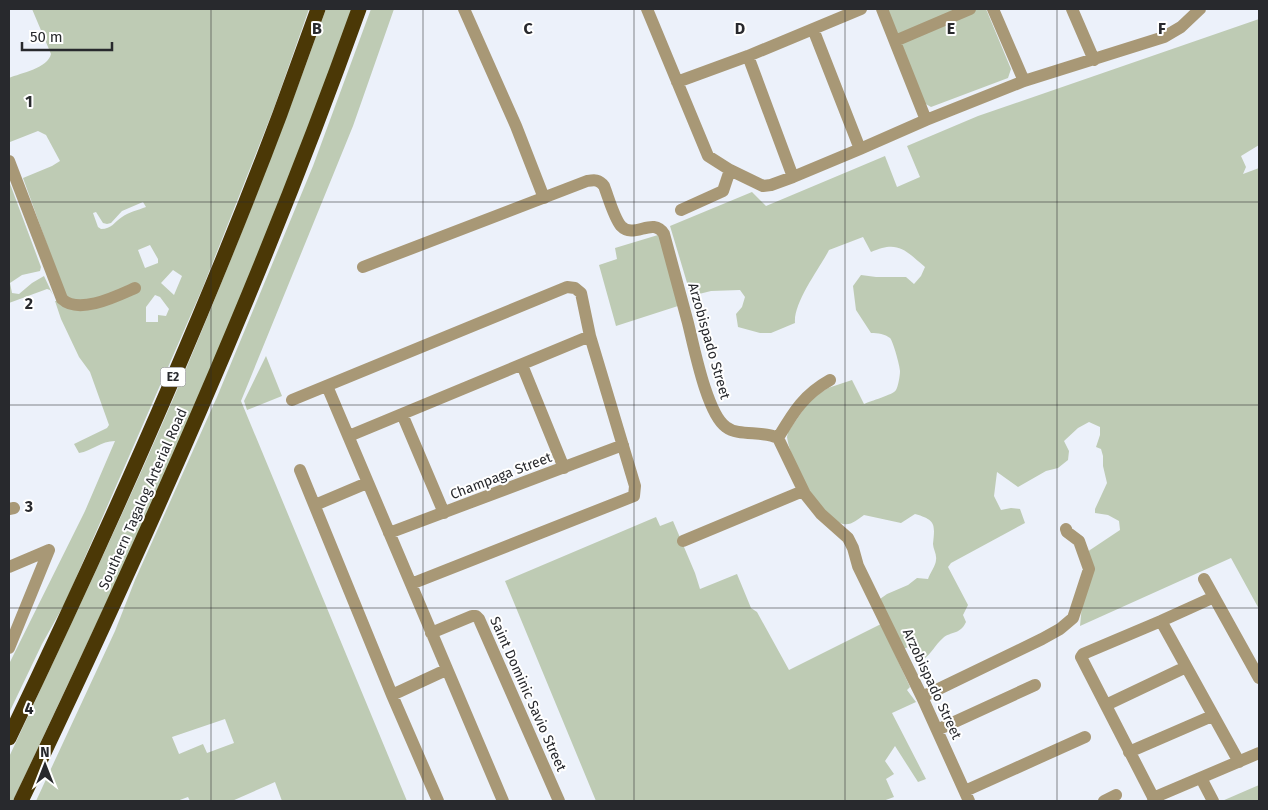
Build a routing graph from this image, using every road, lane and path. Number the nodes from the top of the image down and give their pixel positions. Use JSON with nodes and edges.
{"nodes":[{"id":1,"x":318,"y":9,"type":"edge"},
{"id":2,"x":359,"y":9,"type":"edge"},
{"id":3,"x":464,"y":9,"type":"edge"},
{"id":4,"x":882,"y":9,"type":"edge"},
{"id":5,"x":970,"y":9,"type":"edge"},
{"id":6,"x":993,"y":9,"type":"edge"},
{"id":7,"x":1072,"y":9,"type":"edge"},
{"id":8,"x":1200,"y":9,"type":"edge"},
{"id":9,"x":652,"y":10,"type":"edge"},
{"id":10,"x":856,"y":10,"type":"edge"},
{"id":11,"x":813,"y":29,"type":"junction"},
{"id":12,"x":895,"y":41,"type":"junction"},
{"id":13,"x":748,"y":56,"type":"junction"},
{"id":14,"x":1094,"y":60,"type":"junction"},
{"id":15,"x":1024,"y":81,"type":"junction"},
{"id":16,"x":677,"y":82,"type":"junction"},
{"id":17,"x":926,"y":120,"type":"junction"},
{"id":18,"x":860,"y":149,"type":"junction"},
{"id":19,"x":9,"y":160,"type":"edge"},
{"id":20,"x":730,"y":170,"type":"junction"},
{"id":21,"x":793,"y":177,"type":"junction"},
{"id":22,"x":544,"y":198,"type":"junction"},
{"id":23,"x":680,"y":210,"type":"dead end"},
{"id":24,"x":362,"y":267,"type":"dead end"},
{"id":25,"x":135,"y":288,"type":"dead end"},
{"id":26,"x":590,"y":336,"type":"junction"},
{"id":27,"x":522,"y":365,"type":"junction"},
{"id":28,"x":830,"y":380,"type":"dead end"},
{"id":29,"x":327,"y":386,"type":"junction"},
{"id":30,"x":292,"y":400,"type":"dead end"},
{"id":31,"x":402,"y":414,"type":"junction"},
{"id":32,"x":349,"y":436,"type":"junction"},
{"id":33,"x":778,"y":438,"type":"junction"},
{"id":34,"x":623,"y":445,"type":"junction"},
{"id":35,"x":564,"y":468,"type":"junction"},
{"id":36,"x":300,"y":470,"type":"dead end"},
{"id":37,"x":367,"y":483,"type":"junction"},
{"id":38,"x":803,"y":491,"type":"junction"},
{"id":39,"x":315,"y":505,"type":"junction"},
{"id":40,"x":444,"y":513,"type":"junction"},
{"id":41,"x":1066,"y":529,"type":"dead end"},
{"id":42,"x":389,"y":533,"type":"junction"},
{"id":43,"x":683,"y":541,"type":"dead end"},
{"id":44,"x":9,"y":567,"type":"edge"},
{"id":45,"x":1204,"y":579,"type":"dead end"},
{"id":46,"x":411,"y":584,"type":"junction"},
{"id":47,"x":1214,"y":597,"type":"junction"},
{"id":48,"x":1161,"y":621,"type":"junction"},
{"id":49,"x":431,"y":633,"type":"junction"},
{"id":50,"x":12,"y":635,"type":"edge"},
{"id":51,"x":9,"y":648,"type":"edge"},
{"id":52,"x":1186,"y":667,"type":"junction"},
{"id":53,"x":446,"y":670,"type":"junction"},
{"id":54,"x":1259,"y":678,"type":"edge"},
{"id":55,"x":1035,"y":685,"type":"dead end"},
{"id":56,"x":392,"y":695,"type":"junction"},
{"id":57,"x":922,"y":696,"type":"junction"},
{"id":58,"x":1106,"y":706,"type":"junction"},
{"id":59,"x":1212,"y":716,"type":"junction"},
{"id":60,"x":937,"y":730,"type":"junction"},
{"id":61,"x":1085,"y":737,"type":"dead end"},
{"id":62,"x":9,"y":738,"type":"edge"},
{"id":63,"x":1129,"y":752,"type":"junction"},
{"id":64,"x":1259,"y":753,"type":"edge"},
{"id":65,"x":1239,"y":762,"type":"junction"},
{"id":66,"x":1201,"y":778,"type":"junction"},
{"id":67,"x":1116,"y":795,"type":"dead end"},
{"id":68,"x":967,"y":796,"type":"edge"},
{"id":69,"x":1154,"y":800,"type":"edge"},
{"id":70,"x":20,"y":801,"type":"edge"},
{"id":71,"x":438,"y":801,"type":"edge"},
{"id":72,"x":503,"y":801,"type":"edge"},
{"id":73,"x":559,"y":801,"type":"edge"},
{"id":74,"x":1104,"y":801,"type":"edge"},
{"id":75,"x":1213,"y":801,"type":"edge"}],
"edges":[{"from":1,"to":62,"type":"highway","name":"Southern Tagalog Arterial Road","number":"E2"},
{"from":2,"to":70,"type":"highway","name":"Southern Tagalog Arterial Road"},
{"from":3,"to":22,"type":"street"},
{"from":4,"to":12,"type":"street"},
{"from":5,"to":12,"type":"street"},
{"from":6,"to":15,"type":"street"},
{"from":7,"to":14,"type":"street"},
{"from":8,"to":14,"type":"street"},
{"from":9,"to":16,"type":"street"},
{"from":10,"to":11,"type":"street"},
{"from":11,"to":13,"type":"street"},
{"from":11,"to":18,"type":"street"},
{"from":12,"to":17,"type":"street"},
{"from":13,"to":16,"type":"street"},
{"from":13,"to":21,"type":"street"},
{"from":14,"to":15,"type":"street"},
{"from":15,"to":17,"type":"street"},
{"from":16,"to":20,"type":"street"},
{"from":17,"to":18,"type":"street"},
{"from":18,"to":21,"type":"street"},
{"from":19,"to":25,"type":"street"},
{"from":20,"to":21,"type":"street"},
{"from":20,"to":23,"type":"street"},
{"from":22,"to":24,"type":"street","name":"Arzobispado Street"},
{"from":22,"to":33,"type":"street","name":"Arzobispado Street"},
{"from":26,"to":27,"type":"street"},
{"from":26,"to":29,"type":"street"},
{"from":26,"to":34,"type":"street"},
{"from":27,"to":31,"type":"street"},
{"from":27,"to":35,"type":"street"},
{"from":28,"to":33,"type":"street"},
{"from":29,"to":30,"type":"street"},
{"from":29,"to":32,"type":"street"},
{"from":31,"to":32,"type":"street"},
{"from":31,"to":40,"type":"street"},
{"from":32,"to":37,"type":"street"},
{"from":33,"to":38,"type":"street","name":"Arzobispado Street"},
{"from":34,"to":35,"type":"street","name":"Champaga Street"},
{"from":34,"to":46,"type":"street"},
{"from":35,"to":40,"type":"street","name":"Champaga Street"},
{"from":36,"to":39,"type":"street"},
{"from":37,"to":39,"type":"street"},
{"from":37,"to":42,"type":"street"},
{"from":38,"to":43,"type":"street"},
{"from":38,"to":57,"type":"street","name":"Arzobispado Street"},
{"from":39,"to":56,"type":"street"},
{"from":40,"to":42,"type":"street","name":"Champaga Street"},
{"from":41,"to":57,"type":"street"},
{"from":42,"to":46,"type":"street"},
{"from":44,"to":50,"type":"street"},
{"from":45,"to":47,"type":"street"},
{"from":46,"to":49,"type":"street"},
{"from":47,"to":48,"type":"street"},
{"from":47,"to":54,"type":"street"},
{"from":48,"to":52,"type":"street"},
{"from":48,"to":58,"type":"street"},
{"from":49,"to":53,"type":"street"},
{"from":49,"to":73,"type":"street","name":"Saint Dominic Savio Street"},
{"from":50,"to":51,"type":"street"},
{"from":52,"to":58,"type":"street"},
{"from":52,"to":59,"type":"street"},
{"from":53,"to":56,"type":"street"},
{"from":53,"to":72,"type":"street"},
{"from":55,"to":60,"type":"street"},
{"from":56,"to":71,"type":"street"},
{"from":57,"to":60,"type":"street","name":"Arzobispado Street"},
{"from":58,"to":63,"type":"street"},
{"from":59,"to":63,"type":"street"},
{"from":59,"to":65,"type":"street"},
{"from":60,"to":68,"type":"street","name":"Arzobispado Street"},
{"from":61,"to":68,"type":"street"},
{"from":63,"to":69,"type":"street"},
{"from":64,"to":65,"type":"street"},
{"from":65,"to":66,"type":"street"},
{"from":66,"to":69,"type":"street"},
{"from":66,"to":75,"type":"street"},
{"from":67,"to":74,"type":"street"}]}
